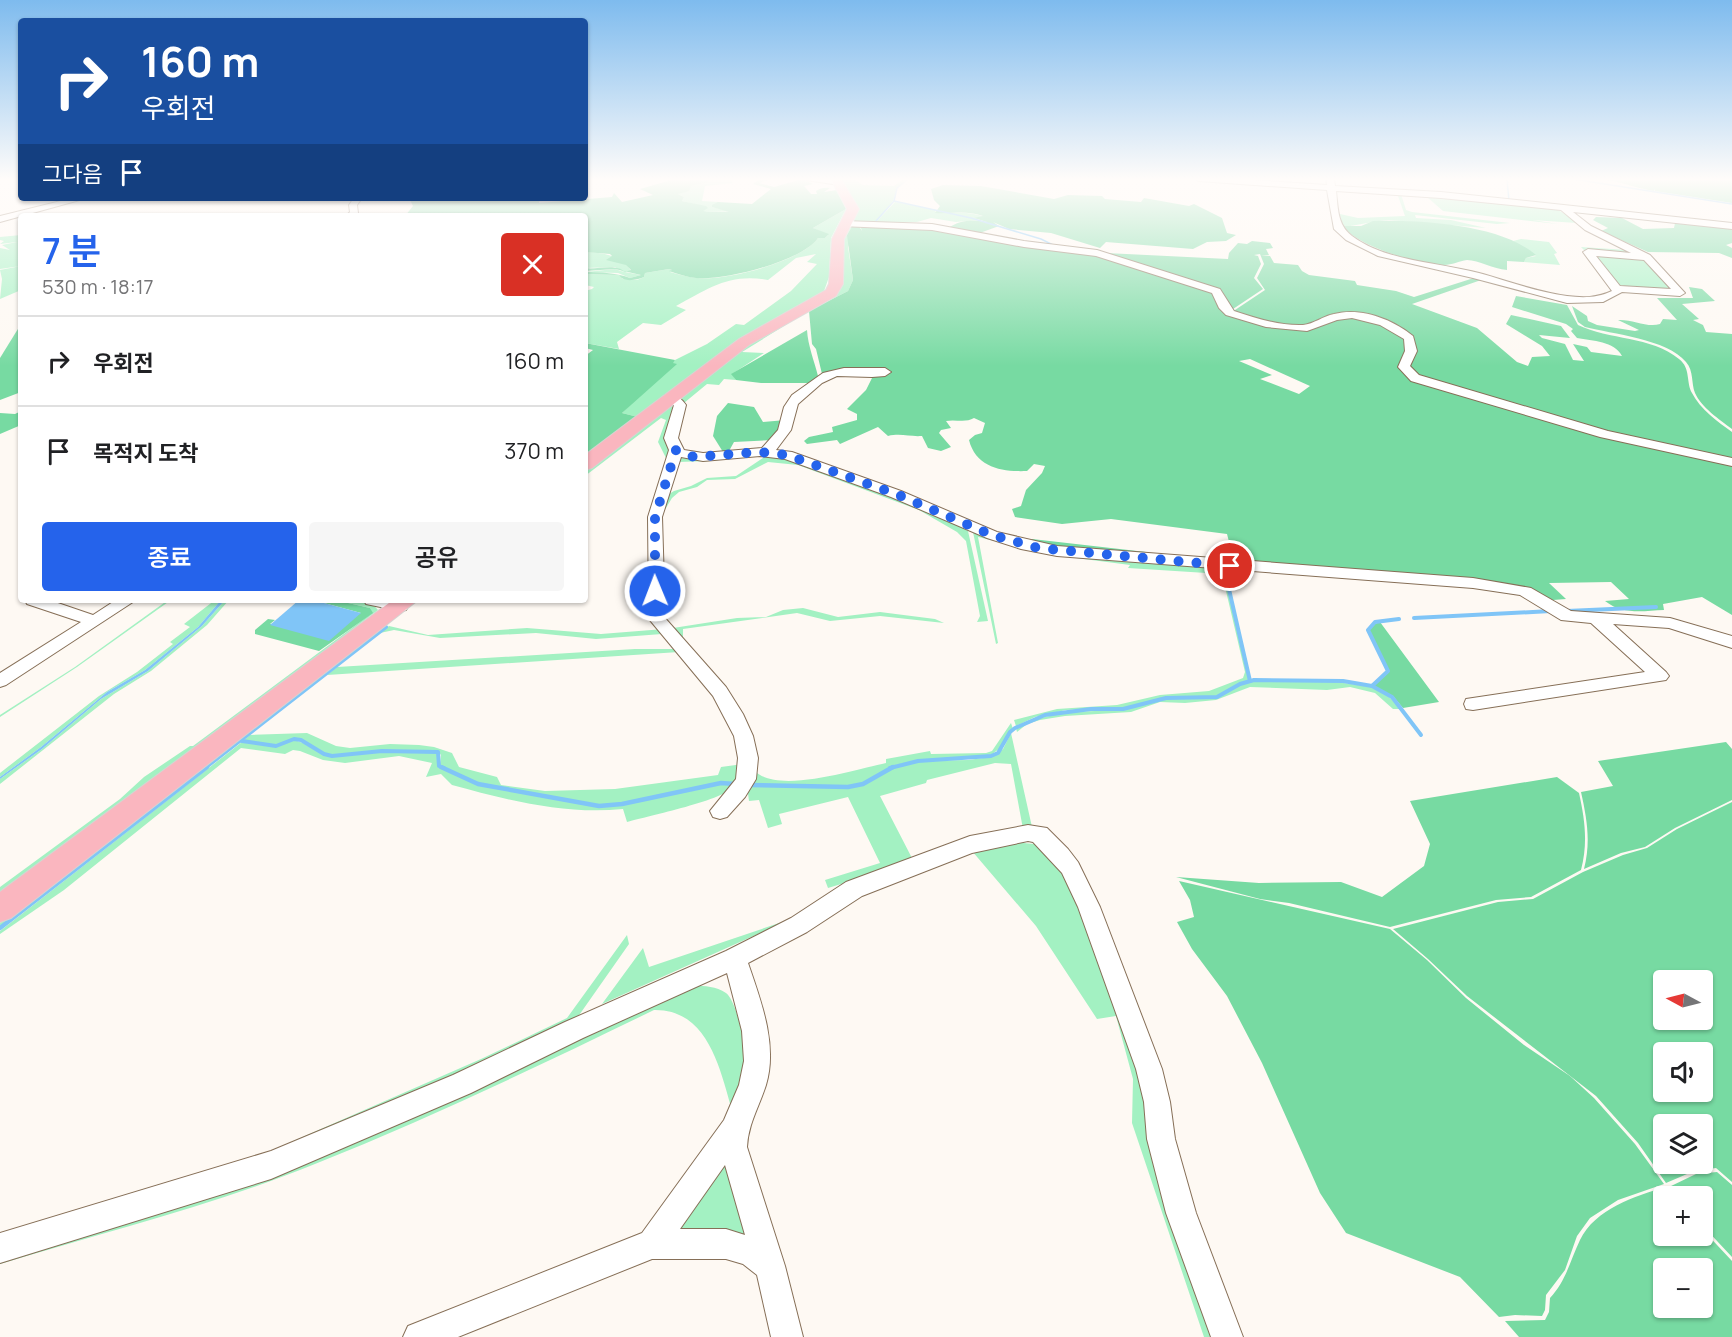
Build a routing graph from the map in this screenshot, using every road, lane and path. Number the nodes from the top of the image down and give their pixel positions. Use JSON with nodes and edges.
{"nodes":[{"id":1,"x":838,"y":241,"type":"edge"},
{"id":2,"x":1011,"y":241,"type":"edge"},
{"id":3,"x":1355,"y":241,"type":"edge"},
{"id":4,"x":1615,"y":241,"type":"edge"},
{"id":5,"x":1647,"y":257,"type":"junction"},
{"id":6,"x":1617,"y":289,"type":"junction"},
{"id":7,"x":885,"y":372,"type":"dead end"},
{"id":8,"x":669,"y":399,"type":"junction"},
{"id":9,"x":676,"y":450,"type":"junction"},
{"id":10,"x":766,"y":452,"type":"junction"},
{"id":11,"x":588,"y":462,"type":"edge"},
{"id":12,"x":1732,"y":462,"type":"edge"},
{"id":13,"x":42,"y":603,"type":"edge"},
{"id":14,"x":123,"y":603,"type":"edge"},
{"id":15,"x":404,"y":603,"type":"edge"},
{"id":16,"x":1596,"y":618,"type":"junction"},
{"id":17,"x":95,"y":621,"type":"junction"},
{"id":18,"x":1732,"y":642,"type":"edge"},
{"id":19,"x":8,"y":668,"type":"edge"},
{"id":20,"x":0,"y":681,"type":"edge"},
{"id":21,"x":1473,"y":704,"type":"dead end"},
{"id":22,"x":720,"y":811,"type":"dead end"},
{"id":23,"x":0,"y":909,"type":"edge"},
{"id":24,"x":734,"y":958,"type":"junction"},
{"id":25,"x":732,"y":1131,"type":"junction"},
{"id":26,"x":652,"y":1244,"type":"junction"},
{"id":27,"x":0,"y":1248,"type":"edge"},
{"id":28,"x":770,"y":1266,"type":"junction"},
{"id":29,"x":419,"y":1337,"type":"edge"},
{"id":30,"x":787,"y":1337,"type":"edge"},
{"id":31,"x":1227,"y":1337,"type":"edge"}],
"edges":[{"from":1,"to":8,"type":"main road"},
{"from":2,"to":12,"type":"street"},
{"from":3,"to":6,"type":"street"},
{"from":4,"to":5,"type":"street"},
{"from":5,"to":6,"type":"street"},
{"from":5,"to":6,"type":"street"},
{"from":7,"to":10,"type":"street"},
{"from":8,"to":9,"type":"street"},
{"from":8,"to":11,"type":"main road"},
{"from":9,"to":10,"type":"street"},
{"from":9,"to":22,"type":"street"},
{"from":10,"to":16,"type":"street"},
{"from":13,"to":17,"type":"street"},
{"from":14,"to":17,"type":"street"},
{"from":15,"to":23,"type":"main road"},
{"from":16,"to":18,"type":"street"},
{"from":16,"to":21,"type":"street"},
{"from":17,"to":19,"type":"street"},
{"from":19,"to":20,"type":"street"},
{"from":24,"to":25,"type":"street"},
{"from":24,"to":27,"type":"street"},
{"from":24,"to":31,"type":"street"},
{"from":25,"to":26,"type":"street"},
{"from":25,"to":28,"type":"street"},
{"from":26,"to":28,"type":"street"},
{"from":26,"to":29,"type":"street"},
{"from":28,"to":30,"type":"street"}]}
